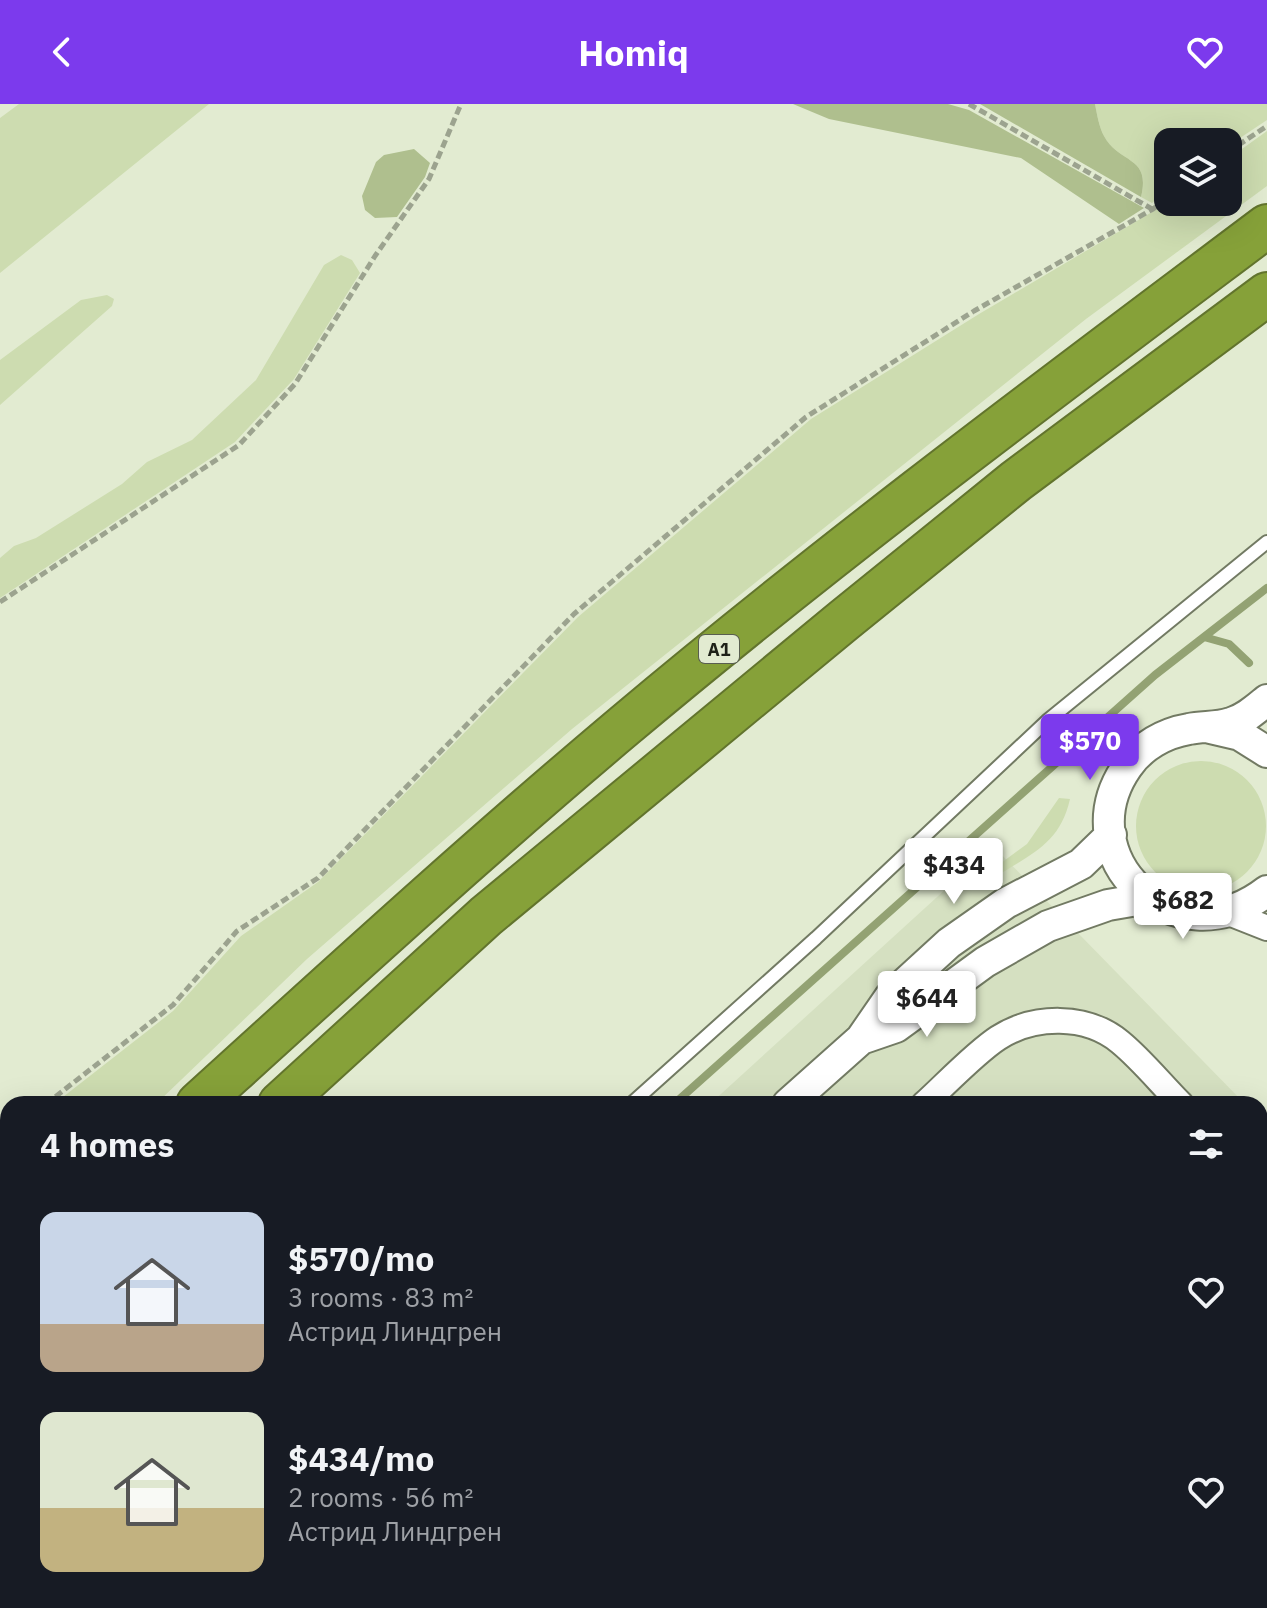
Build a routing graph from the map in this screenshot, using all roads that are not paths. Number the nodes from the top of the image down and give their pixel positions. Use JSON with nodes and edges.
{"nodes":[{"id":1,"x":1267,"y":226,"type":"edge"},
{"id":2,"x":1267,"y":294,"type":"edge"},
{"id":3,"x":1267,"y":542,"type":"edge"},
{"id":4,"x":1267,"y":700,"type":"edge"},
{"id":5,"x":1208,"y":727,"type":"junction"},
{"id":6,"x":1267,"y":752,"type":"edge"},
{"id":7,"x":1111,"y":835,"type":"junction"},
{"id":8,"x":1267,"y":891,"type":"edge"},
{"id":9,"x":1149,"y":898,"type":"junction"},
{"id":10,"x":1229,"y":913,"type":"junction"},
{"id":11,"x":1267,"y":928,"type":"edge"},
{"id":12,"x":861,"y":1039,"type":"junction"},
{"id":13,"x":207,"y":1096,"type":"edge"},
{"id":14,"x":289,"y":1096,"type":"edge"},
{"id":15,"x":640,"y":1096,"type":"edge"},
{"id":16,"x":797,"y":1096,"type":"edge"},
{"id":17,"x":933,"y":1096,"type":"edge"},
{"id":18,"x":1173,"y":1096,"type":"edge"}],
"edges":[{"from":1,"to":13,"type":"highway","number":"A1"},
{"from":2,"to":14,"type":"highway"},
{"from":3,"to":15,"type":"lane"},
{"from":4,"to":5,"type":"street"},
{"from":5,"to":6,"type":"street"},
{"from":5,"to":7,"type":"street"},
{"from":7,"to":9,"type":"street"},
{"from":7,"to":12,"type":"street"},
{"from":8,"to":10,"type":"street"},
{"from":9,"to":10,"type":"street"},
{"from":9,"to":12,"type":"street"},
{"from":10,"to":11,"type":"street"},
{"from":12,"to":16,"type":"street"},
{"from":17,"to":18,"type":"street"}]}
